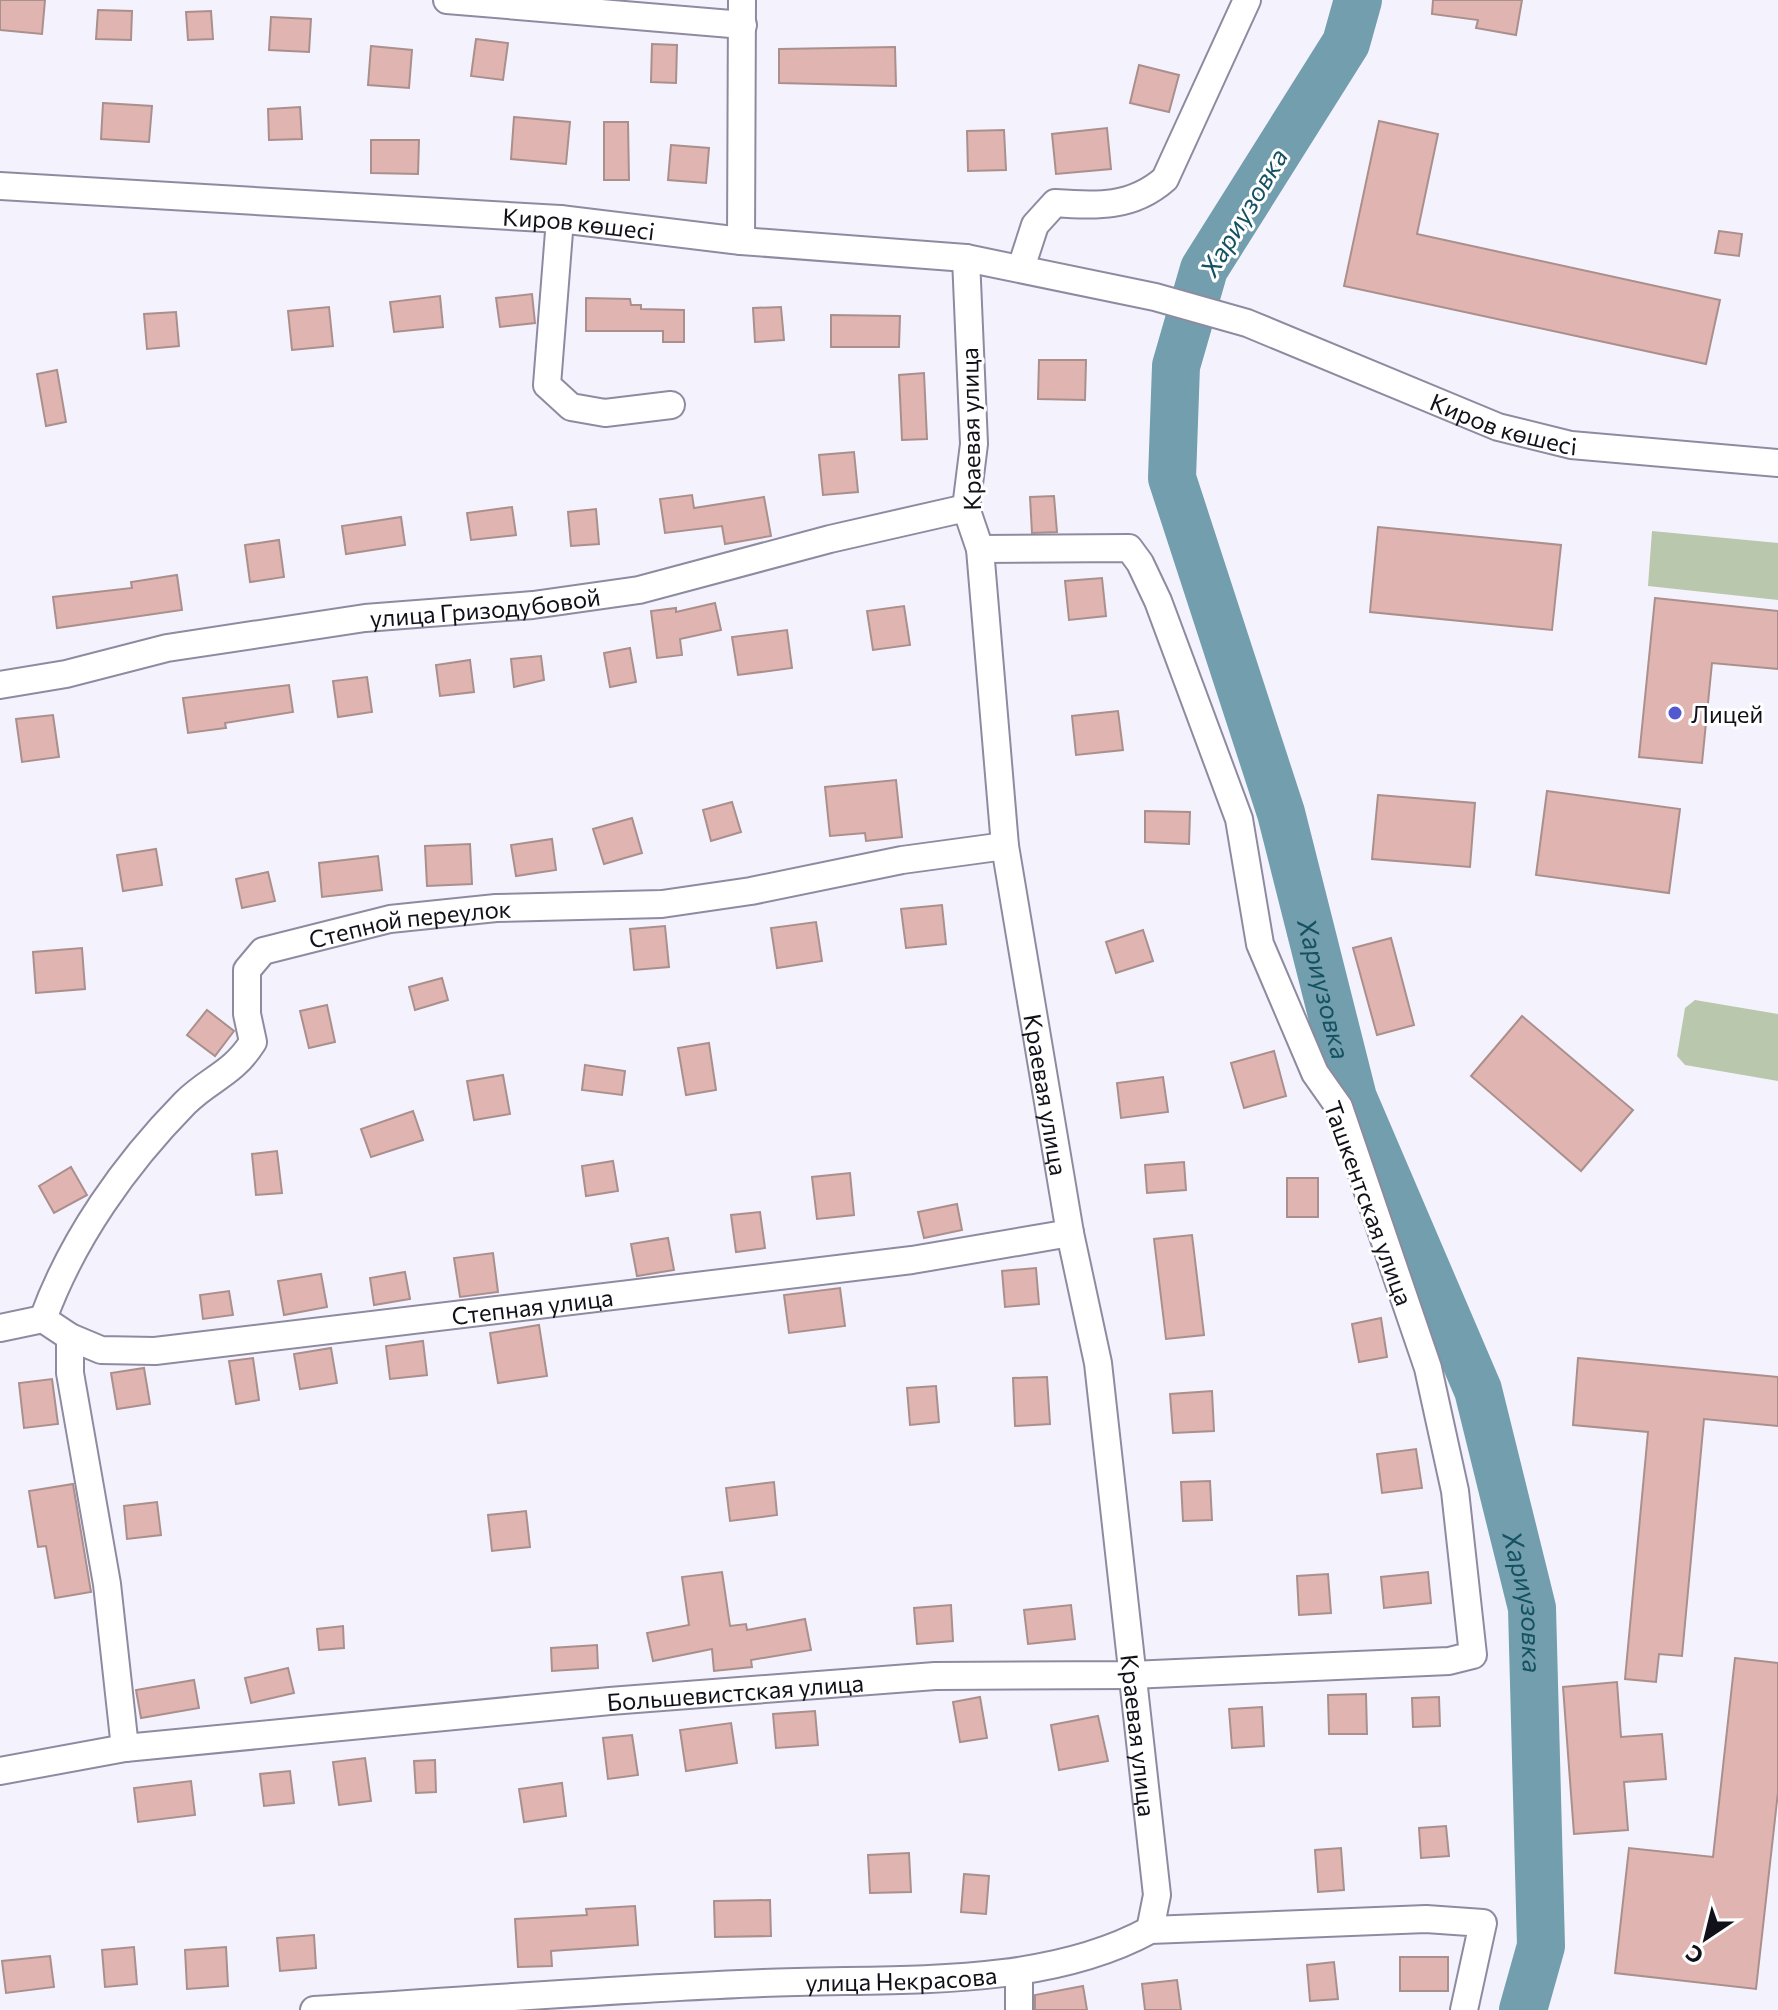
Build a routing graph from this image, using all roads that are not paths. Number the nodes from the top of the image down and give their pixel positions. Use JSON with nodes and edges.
{"nodes":[{"id":1,"x":447,"y":0,"type":"edge"},
{"id":2,"x":1247,"y":0,"type":"edge"},
{"id":3,"x":743,"y":13,"type":"edge"},
{"id":4,"x":0,"y":186,"type":"edge"},
{"id":5,"x":560,"y":219,"type":"junction"},
{"id":6,"x":741,"y":241,"type":"junction"},
{"id":7,"x":966,"y":258,"type":"junction"},
{"id":8,"x":1021,"y":268,"type":"junction"},
{"id":9,"x":671,"y":405,"type":"dead end"},
{"id":10,"x":1778,"y":463,"type":"edge"},
{"id":11,"x":966,"y":508,"type":"junction"},
{"id":12,"x":980,"y":549,"type":"junction"},
{"id":13,"x":0,"y":685,"type":"edge"},
{"id":14,"x":1005,"y":846,"type":"junction"},
{"id":15,"x":1070,"y":1233,"type":"junction"},
{"id":16,"x":43,"y":1319,"type":"junction"},
{"id":17,"x":0,"y":1328,"type":"edge"},
{"id":18,"x":70,"y":1337,"type":"junction"},
{"id":19,"x":1473,"y":1655,"type":"joint"},
{"id":20,"x":1131,"y":1675,"type":"junction"},
{"id":21,"x":125,"y":1748,"type":"junction"},
{"id":22,"x":0,"y":1771,"type":"edge"},
{"id":23,"x":1150,"y":1930,"type":"junction"},
{"id":24,"x":1019,"y":1973,"type":"junction"},
{"id":25,"x":613,"y":2001,"type":"edge"},
{"id":26,"x":314,"y":2010,"type":"edge"},
{"id":27,"x":1019,"y":2010,"type":"edge"},
{"id":28,"x":1464,"y":2010,"type":"edge"}],
"edges":[{"from":1,"to":3,"type":"street"},
{"from":2,"to":8,"type":"street"},
{"from":3,"to":6,"type":"street"},
{"from":4,"to":5,"type":"street","name":"Киров көшесі"},
{"from":5,"to":6,"type":"street","name":"Киров көшесі"},
{"from":5,"to":9,"type":"street"},
{"from":6,"to":7,"type":"street","name":"Киров көшесі"},
{"from":7,"to":8,"type":"street","name":"Киров көшесі"},
{"from":7,"to":11,"type":"street","name":"Краевая улица"},
{"from":8,"to":10,"type":"street","name":"Киров көшесі"},
{"from":11,"to":12,"type":"street","name":"Краевая улица"},
{"from":11,"to":13,"type":"street","name":"улица Гризодубовой"},
{"from":12,"to":14,"type":"street","name":"Краевая улица"},
{"from":12,"to":19,"type":"street","name":"Ташкентская улица"},
{"from":14,"to":15,"type":"street","name":"Краевая улица"},
{"from":14,"to":16,"type":"street","name":"Степной переулок"},
{"from":15,"to":18,"type":"street","name":"Степная улица"},
{"from":15,"to":20,"type":"street","name":"Краевая улица"},
{"from":16,"to":17,"type":"street"},
{"from":16,"to":18,"type":"street","name":"Степная улица"},
{"from":18,"to":21,"type":"street"},
{"from":19,"to":20,"type":"street","name":"Большевистская улица"},
{"from":20,"to":21,"type":"street","name":"Большевистская улица"},
{"from":20,"to":23,"type":"street","name":"Краевая улица"},
{"from":21,"to":22,"type":"street","name":"Большевистская улица"},
{"from":23,"to":24,"type":"street","name":"улица Некрасова"},
{"from":23,"to":28,"type":"street","name":"улица Некрасова"},
{"from":24,"to":25,"type":"street","name":"улица Некрасова"},
{"from":24,"to":27,"type":"street"},
{"from":25,"to":26,"type":"street","name":"улица Некрасова"}]}
